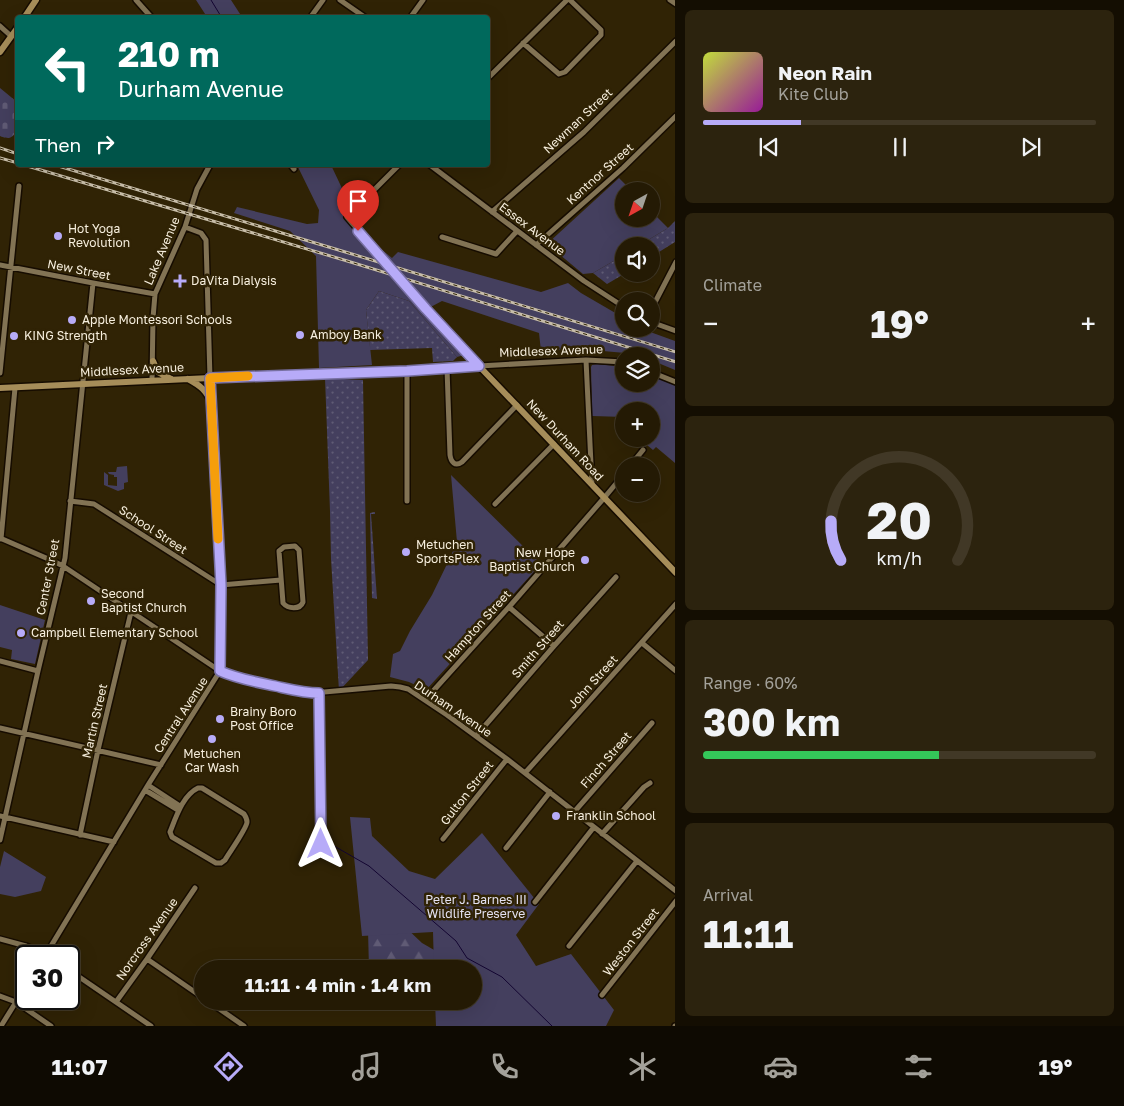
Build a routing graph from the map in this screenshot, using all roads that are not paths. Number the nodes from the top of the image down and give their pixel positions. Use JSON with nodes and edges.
{"nodes":[{"id":1,"x":36,"y":0,"type":"edge"},
{"id":2,"x":136,"y":0,"type":"edge"},
{"id":3,"x":323,"y":0,"type":"edge"},
{"id":4,"x":340,"y":0,"type":"edge"},
{"id":5,"x":423,"y":0,"type":"edge"},
{"id":6,"x":569,"y":0,"type":"edge"},
{"id":7,"x":670,"y":0,"type":"edge"},
{"id":8,"x":675,"y":4,"type":"edge"},
{"id":9,"x":28,"y":15,"type":"edge"},
{"id":10,"x":149,"y":15,"type":"edge"},
{"id":11,"x":312,"y":15,"type":"edge"},
{"id":12,"x":362,"y":15,"type":"edge"},
{"id":13,"x":412,"y":15,"type":"edge"},
{"id":14,"x":0,"y":26,"type":"edge"},
{"id":15,"x":15,"y":31,"type":"edge"},
{"id":16,"x":11,"y":36,"type":"junction"},
{"id":17,"x":675,"y":42,"type":"edge"},
{"id":18,"x":523,"y":43,"type":"junction"},
{"id":19,"x":0,"y":52,"type":"edge"},
{"id":20,"x":490,"y":76,"type":"edge"},
{"id":21,"x":675,"y":116,"type":"edge"},
{"id":22,"x":209,"y":167,"type":"edge"},
{"id":23,"x":397,"y":167,"type":"edge"},
{"id":24,"x":433,"y":167,"type":"edge"},
{"id":25,"x":19,"y":186,"type":"dead end"},
{"id":26,"x":492,"y":212,"type":"junction"},
{"id":27,"x":185,"y":227,"type":"junction"},
{"id":28,"x":517,"y":230,"type":"junction"},
{"id":29,"x":442,"y":237,"type":"dead end"},
{"id":30,"x":536,"y":245,"type":"junction"},
{"id":31,"x":675,"y":262,"type":"edge"},
{"id":32,"x":0,"y":265,"type":"edge"},
{"id":33,"x":11,"y":267,"type":"junction"},
{"id":34,"x":93,"y":283,"type":"junction"},
{"id":35,"x":660,"y":292,"type":"edge"},
{"id":36,"x":155,"y":294,"type":"junction"},
{"id":37,"x":615,"y":302,"type":"edge"},
{"id":38,"x":660,"y":325,"type":"edge"},
{"id":39,"x":675,"y":331,"type":"edge"},
{"id":40,"x":586,"y":360,"type":"junction"},
{"id":41,"x":152,"y":361,"type":"junction"},
{"id":42,"x":615,"y":361,"type":"edge"},
{"id":43,"x":479,"y":366,"type":"junction"},
{"id":44,"x":447,"y":368,"type":"junction"},
{"id":45,"x":407,"y":371,"type":"junction"},
{"id":46,"x":0,"y":373,"type":"edge"},
{"id":47,"x":660,"y":376,"type":"edge"},
{"id":48,"x":210,"y":378,"type":"junction"},
{"id":49,"x":186,"y":379,"type":"junction"},
{"id":50,"x":152,"y":380,"type":"junction"},
{"id":51,"x":172,"y":380,"type":"junction"},
{"id":52,"x":675,"y":382,"type":"edge"},
{"id":53,"x":83,"y":384,"type":"junction"},
{"id":54,"x":0,"y":388,"type":"edge"},
{"id":55,"x":15,"y":388,"type":"junction"},
{"id":56,"x":212,"y":404,"type":"junction"},
{"id":57,"x":517,"y":405,"type":"junction"},
{"id":58,"x":554,"y":444,"type":"junction"},
{"id":59,"x":643,"y":450,"type":"dead end"},
{"id":60,"x":637,"y":457,"type":"edge"},
{"id":61,"x":592,"y":485,"type":"junction"},
{"id":62,"x":615,"y":485,"type":"edge"},
{"id":63,"x":604,"y":498,"type":"junction"},
{"id":64,"x":70,"y":501,"type":"junction"},
{"id":65,"x":407,"y":502,"type":"dead end"},
{"id":66,"x":495,"y":504,"type":"dead end"},
{"id":67,"x":0,"y":539,"type":"edge"},
{"id":68,"x":63,"y":566,"type":"junction"},
{"id":69,"x":675,"y":572,"type":"edge"},
{"id":70,"x":616,"y":577,"type":"dead end"},
{"id":71,"x":281,"y":580,"type":"junction"},
{"id":72,"x":221,"y":585,"type":"junction"},
{"id":73,"x":675,"y":604,"type":"edge"},
{"id":74,"x":509,"y":607,"type":"junction"},
{"id":75,"x":132,"y":612,"type":"junction"},
{"id":76,"x":642,"y":643,"type":"junction"},
{"id":77,"x":554,"y":646,"type":"junction"},
{"id":78,"x":0,"y":661,"type":"edge"},
{"id":79,"x":38,"y":671,"type":"junction"},
{"id":80,"x":220,"y":671,"type":"junction"},
{"id":81,"x":675,"y":671,"type":"edge"},
{"id":82,"x":319,"y":693,"type":"junction"},
{"id":83,"x":425,"y":700,"type":"junction"},
{"id":84,"x":652,"y":723,"type":"dead end"},
{"id":85,"x":0,"y":728,"type":"edge"},
{"id":86,"x":24,"y":733,"type":"junction"},
{"id":87,"x":476,"y":736,"type":"junction"},
{"id":88,"x":98,"y":750,"type":"junction"},
{"id":89,"x":507,"y":759,"type":"junction"},
{"id":90,"x":161,"y":765,"type":"junction"},
{"id":91,"x":525,"y":773,"type":"junction"},
{"id":92,"x":650,"y":783,"type":"dead end"},
{"id":93,"x":146,"y":787,"type":"junction"},
{"id":94,"x":550,"y":792,"type":"junction"},
{"id":95,"x":179,"y":808,"type":"junction"},
{"id":96,"x":575,"y":811,"type":"junction"},
{"id":97,"x":3,"y":816,"type":"edge"},
{"id":98,"x":594,"y":828,"type":"junction"},
{"id":99,"x":602,"y":834,"type":"junction"},
{"id":100,"x":80,"y":835,"type":"junction"},
{"id":101,"x":443,"y":839,"type":"dead end"},
{"id":102,"x":0,"y":840,"type":"edge"},
{"id":103,"x":114,"y":842,"type":"junction"},
{"id":104,"x":321,"y":844,"type":"dead end"},
{"id":105,"x":506,"y":848,"type":"dead end"},
{"id":106,"x":637,"y":861,"type":"junction"},
{"id":107,"x":195,"y":888,"type":"dead end"},
{"id":108,"x":675,"y":891,"type":"edge"},
{"id":109,"x":675,"y":901,"type":"edge"},
{"id":110,"x":535,"y":902,"type":"dead end"},
{"id":111,"x":0,"y":938,"type":"edge"},
{"id":112,"x":23,"y":945,"type":"edge"},
{"id":113,"x":53,"y":945,"type":"edge"},
{"id":114,"x":569,"y":946,"type":"dead end"},
{"id":115,"x":147,"y":959,"type":"junction"},
{"id":116,"x":80,"y":977,"type":"edge"},
{"id":117,"x":194,"y":991,"type":"edge"},
{"id":118,"x":0,"y":996,"type":"edge"},
{"id":119,"x":602,"y":996,"type":"dead end"},
{"id":120,"x":15,"y":1002,"type":"edge"},
{"id":121,"x":116,"y":1002,"type":"junction"},
{"id":122,"x":15,"y":1004,"type":"edge"},
{"id":123,"x":28,"y":1010,"type":"edge"},
{"id":124,"x":221,"y":1010,"type":"edge"},
{"id":125,"x":1,"y":1026,"type":"edge"},
{"id":126,"x":51,"y":1026,"type":"edge"},
{"id":127,"x":151,"y":1026,"type":"edge"},
{"id":128,"x":244,"y":1026,"type":"edge"}],
"edges":[{"from":1,"to":9,"type":"main road"},
{"from":2,"to":10,"type":"street"},
{"from":3,"to":11,"type":"street"},
{"from":4,"to":12,"type":"street"},
{"from":5,"to":13,"type":"street"},
{"from":6,"to":18,"type":"street"},
{"from":6,"to":18,"type":"street"},
{"from":7,"to":8,"type":"street"},
{"from":14,"to":16,"type":"street"},
{"from":15,"to":16,"type":"main road"},
{"from":16,"to":19,"type":"main road"},
{"from":17,"to":26,"type":"street","name":"Newman Street"},
{"from":18,"to":20,"type":"street"},
{"from":21,"to":30,"type":"street","name":"Kentnor Street"},
{"from":22,"to":27,"type":"street","name":"Lake Avenue"},
{"from":23,"to":43,"type":"street"},
{"from":24,"to":26,"type":"street","name":"Essex Avenue"},
{"from":25,"to":33,"type":"street"},
{"from":26,"to":28,"type":"street","name":"Essex Avenue"},
{"from":27,"to":36,"type":"street","name":"Lake Avenue"},
{"from":27,"to":48,"type":"street","name":"Central Avenue"},
{"from":28,"to":29,"type":"street"},
{"from":28,"to":30,"type":"street","name":"Essex Avenue"},
{"from":30,"to":37,"type":"street","name":"Essex Avenue"},
{"from":31,"to":35,"type":"street"},
{"from":32,"to":33,"type":"street","name":"New Street"},
{"from":33,"to":34,"type":"street","name":"New Street"},
{"from":33,"to":46,"type":"street"},
{"from":34,"to":36,"type":"street","name":"New Street"},
{"from":34,"to":53,"type":"street","name":"Center Street"},
{"from":36,"to":41,"type":"street","name":"Lake Avenue"},
{"from":38,"to":39,"type":"street"},
{"from":40,"to":42,"type":"street","name":"Middlesex Avenue"},
{"from":40,"to":43,"type":"street","name":"Middlesex Avenue"},
{"from":40,"to":61,"type":"street"},
{"from":41,"to":50,"type":"street","name":"Lake Avenue"},
{"from":41,"to":51,"type":"main road"},
{"from":43,"to":44,"type":"main road","name":"Middlesex Avenue"},
{"from":43,"to":57,"type":"main road","name":"New Durham Road"},
{"from":44,"to":45,"type":"main road","name":"Middlesex Avenue"},
{"from":44,"to":57,"type":"street"},
{"from":45,"to":48,"type":"main road","name":"Middlesex Avenue"},
{"from":45,"to":65,"type":"street"},
{"from":47,"to":52,"type":"street"},
{"from":48,"to":49,"type":"main road","name":"Middlesex Avenue"},
{"from":48,"to":56,"type":"street","name":"Central Avenue"},
{"from":49,"to":51,"type":"main road","name":"Middlesex Avenue"},
{"from":49,"to":56,"type":"main road"},
{"from":50,"to":51,"type":"main road","name":"Middlesex Avenue"},
{"from":50,"to":53,"type":"main road","name":"Middlesex Avenue"},
{"from":53,"to":55,"type":"main road","name":"Middlesex Avenue"},
{"from":53,"to":64,"type":"street","name":"Center Street"},
{"from":54,"to":55,"type":"main road","name":"Middlesex Avenue"},
{"from":55,"to":67,"type":"street"},
{"from":56,"to":72,"type":"street","name":"Central Avenue"},
{"from":57,"to":58,"type":"main road","name":"New Durham Road"},
{"from":58,"to":61,"type":"main road","name":"New Durham Road"},
{"from":58,"to":66,"type":"street"},
{"from":59,"to":60,"type":"street"},
{"from":61,"to":63,"type":"main road","name":"New Durham Road"},
{"from":62,"to":63,"type":"street","name":"Hampton Street"},
{"from":63,"to":69,"type":"main road","name":"New Durham Road"},
{"from":63,"to":74,"type":"street","name":"Hampton Street"},
{"from":64,"to":68,"type":"street","name":"Center Street"},
{"from":64,"to":72,"type":"street","name":"School Street"},
{"from":67,"to":68,"type":"street","name":"Durham Avenue"},
{"from":68,"to":75,"type":"street","name":"Durham Avenue"},
{"from":68,"to":79,"type":"street","name":"Center Street"},
{"from":70,"to":77,"type":"street","name":"Smith Street"},
{"from":71,"to":71,"type":"street"},
{"from":71,"to":72,"type":"street"},
{"from":72,"to":80,"type":"street","name":"Central Avenue"},
{"from":73,"to":76,"type":"street","name":"John Street"},
{"from":74,"to":77,"type":"street"},
{"from":74,"to":83,"type":"street","name":"Hampton Street"},
{"from":75,"to":80,"type":"street","name":"Durham Avenue"},
{"from":75,"to":88,"type":"street","name":"Martin Street"},
{"from":76,"to":81,"type":"street"},
{"from":76,"to":91,"type":"street","name":"John Street"},
{"from":77,"to":87,"type":"street","name":"Smith Street"},
{"from":78,"to":79,"type":"street"},
{"from":79,"to":86,"type":"street","name":"Center Street"},
{"from":80,"to":82,"type":"street","name":"Durham Avenue"},
{"from":80,"to":90,"type":"street","name":"Central Avenue"},
{"from":82,"to":83,"type":"street","name":"Durham Avenue"},
{"from":82,"to":104,"type":"street"},
{"from":83,"to":87,"type":"street","name":"Durham Avenue"},
{"from":84,"to":96,"type":"street","name":"Finch Street"},
{"from":85,"to":86,"type":"street"},
{"from":86,"to":88,"type":"street"},
{"from":86,"to":97,"type":"street","name":"Center Street"},
{"from":87,"to":89,"type":"street","name":"Durham Avenue"},
{"from":88,"to":90,"type":"street"},
{"from":88,"to":100,"type":"street","name":"Martin Street"},
{"from":89,"to":91,"type":"street","name":"Durham Avenue"},
{"from":89,"to":101,"type":"street","name":"Gulton Street"},
{"from":90,"to":93,"type":"street","name":"Central Avenue"},
{"from":91,"to":94,"type":"street","name":"Durham Avenue"},
{"from":92,"to":99,"type":"street"},
{"from":93,"to":95,"type":"street"},
{"from":93,"to":103,"type":"street","name":"Central Avenue"},
{"from":94,"to":96,"type":"street","name":"Durham Avenue"},
{"from":94,"to":105,"type":"street"},
{"from":95,"to":95,"type":"street"},
{"from":96,"to":98,"type":"street","name":"Durham Avenue"},
{"from":97,"to":100,"type":"street"},
{"from":97,"to":102,"type":"street","name":"Center Street"},
{"from":98,"to":99,"type":"street","name":"Durham Avenue"},
{"from":98,"to":110,"type":"street"},
{"from":99,"to":106,"type":"street","name":"Durham Avenue"},
{"from":100,"to":103,"type":"street"},
{"from":103,"to":113,"type":"street","name":"Central Avenue"},
{"from":106,"to":108,"type":"street","name":"Durham Avenue"},
{"from":106,"to":114,"type":"street"},
{"from":107,"to":115,"type":"street","name":"Norcross Avenue"},
{"from":109,"to":119,"type":"street","name":"Weston Street"},
{"from":111,"to":112,"type":"street"},
{"from":115,"to":117,"type":"street"},
{"from":115,"to":121,"type":"street","name":"Norcross Avenue"},
{"from":116,"to":121,"type":"street"},
{"from":118,"to":120,"type":"street"},
{"from":121,"to":127,"type":"street"},
{"from":122,"to":125,"type":"street"},
{"from":123,"to":126,"type":"street"},
{"from":124,"to":128,"type":"street"}]}
